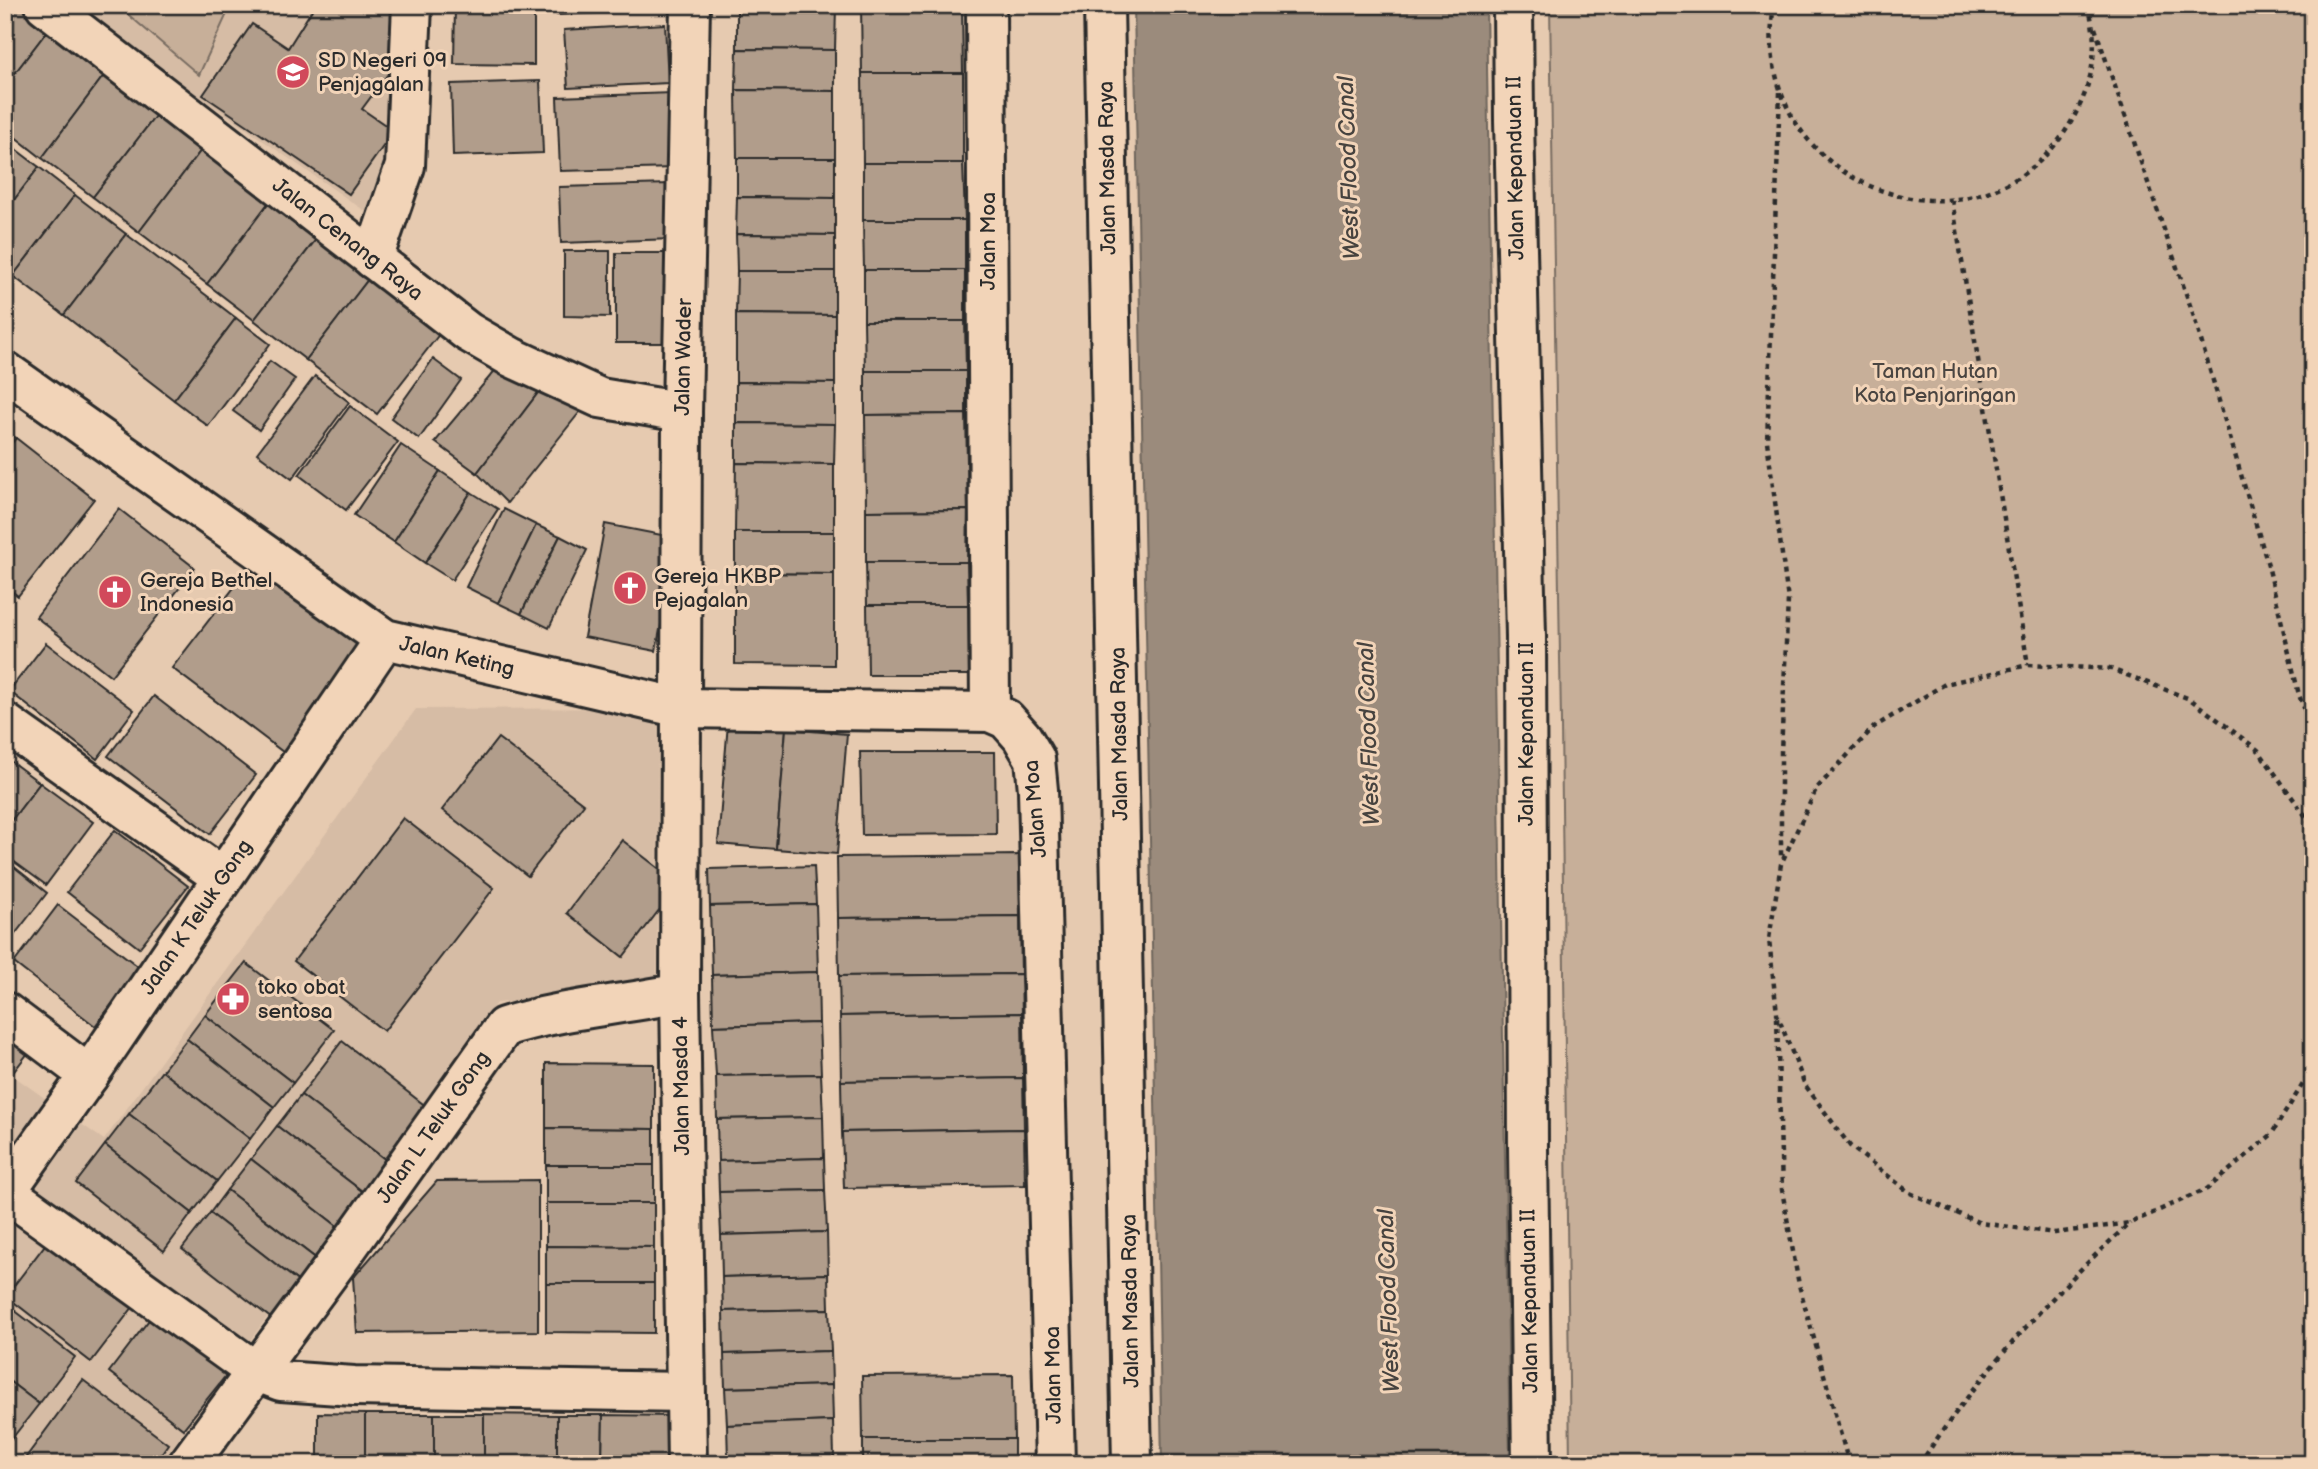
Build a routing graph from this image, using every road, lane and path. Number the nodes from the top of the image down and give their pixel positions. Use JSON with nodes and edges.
{"nodes":[{"id":1,"x":45,"y":5,"type":"edge"},
{"id":2,"x":412,"y":5,"type":"edge"},
{"id":3,"x":690,"y":5,"type":"edge"},
{"id":4,"x":986,"y":5,"type":"edge"},
{"id":5,"x":1104,"y":5,"type":"edge"},
{"id":6,"x":1513,"y":5,"type":"edge"},
{"id":7,"x":1774,"y":5,"type":"edge"},
{"id":8,"x":2088,"y":5,"type":"edge"},
{"id":9,"x":2095,"y":29,"type":"junction"},
{"id":10,"x":1780,"y":92,"type":"junction"},
{"id":11,"x":1952,"y":200,"type":"junction"},
{"id":12,"x":373,"y":259,"type":"junction"},
{"id":13,"x":5,"y":371,"type":"edge"},
{"id":14,"x":682,"y":412,"type":"junction"},
{"id":15,"x":385,"y":639,"type":"junction"},
{"id":16,"x":2028,"y":664,"type":"junction"},
{"id":17,"x":681,"y":708,"type":"junction"},
{"id":18,"x":990,"y":712,"type":"junction"},
{"id":19,"x":5,"y":723,"type":"edge"},
{"id":20,"x":2313,"y":731,"type":"edge"},
{"id":21,"x":2313,"y":835,"type":"edge"},
{"id":22,"x":1781,"y":864,"type":"junction"},
{"id":23,"x":222,"y":877,"type":"junction"},
{"id":24,"x":680,"y":993,"type":"junction"},
{"id":25,"x":5,"y":1012,"type":"edge"},
{"id":26,"x":1777,"y":1014,"type":"junction"},
{"id":27,"x":2313,"y":1068,"type":"edge"},
{"id":28,"x":89,"y":1074,"type":"junction"},
{"id":29,"x":6,"y":1193,"type":"edge"},
{"id":30,"x":2130,"y":1223,"type":"junction"},
{"id":31,"x":255,"y":1371,"type":"junction"},
{"id":32,"x":685,"y":1392,"type":"junction"},
{"id":33,"x":188,"y":1464,"type":"edge"},
{"id":34,"x":687,"y":1464,"type":"edge"},
{"id":35,"x":1055,"y":1464,"type":"edge"},
{"id":36,"x":1132,"y":1464,"type":"edge"},
{"id":37,"x":1532,"y":1464,"type":"edge"},
{"id":38,"x":1849,"y":1464,"type":"edge"},
{"id":39,"x":1920,"y":1464,"type":"edge"}],
"edges":[{"from":1,"to":12,"type":"street","name":"Jalan Cenang Raya"},
{"from":2,"to":12,"type":"street"},
{"from":3,"to":14,"type":"street","name":"Jalan Wader"},
{"from":4,"to":18,"type":"street","name":"Jalan Moa"},
{"from":5,"to":36,"type":"street","name":"Jalan Masda Raya"},
{"from":6,"to":37,"type":"street","name":"Jalan Kepanduan II"},
{"from":7,"to":10,"type":"path"},
{"from":8,"to":9,"type":"path"},
{"from":9,"to":11,"type":"path"},
{"from":9,"to":20,"type":"path"},
{"from":10,"to":11,"type":"path"},
{"from":10,"to":22,"type":"path"},
{"from":11,"to":16,"type":"path"},
{"from":12,"to":14,"type":"street","name":"Jalan Cenang Raya"},
{"from":13,"to":15,"type":"street","name":"Jalan Keting"},
{"from":14,"to":17,"type":"street","name":"Jalan Wader"},
{"from":15,"to":17,"type":"street","name":"Jalan Keting"},
{"from":15,"to":23,"type":"street","name":"Jalan K Teluk Gong"},
{"from":16,"to":21,"type":"path"},
{"from":16,"to":22,"type":"path"},
{"from":17,"to":18,"type":"street","name":"Jalan Keting"},
{"from":17,"to":24,"type":"street","name":"Jalan Masda 4"},
{"from":18,"to":35,"type":"street","name":"Jalan Moa"},
{"from":19,"to":23,"type":"street"},
{"from":22,"to":26,"type":"path"},
{"from":23,"to":28,"type":"street","name":"Jalan K Teluk Gong"},
{"from":24,"to":31,"type":"street","name":"Jalan L Teluk Gong"},
{"from":24,"to":32,"type":"street","name":"Jalan Masda 4"},
{"from":25,"to":28,"type":"street"},
{"from":26,"to":30,"type":"path"},
{"from":26,"to":38,"type":"path"},
{"from":27,"to":30,"type":"path"},
{"from":28,"to":29,"type":"street","name":"Jalan K Teluk Gong"},
{"from":29,"to":31,"type":"street"},
{"from":30,"to":39,"type":"path"},
{"from":31,"to":32,"type":"street"},
{"from":31,"to":33,"type":"street","name":"Jalan L Teluk Gong"},
{"from":32,"to":34,"type":"street","name":"Jalan Masda 4"}]}
